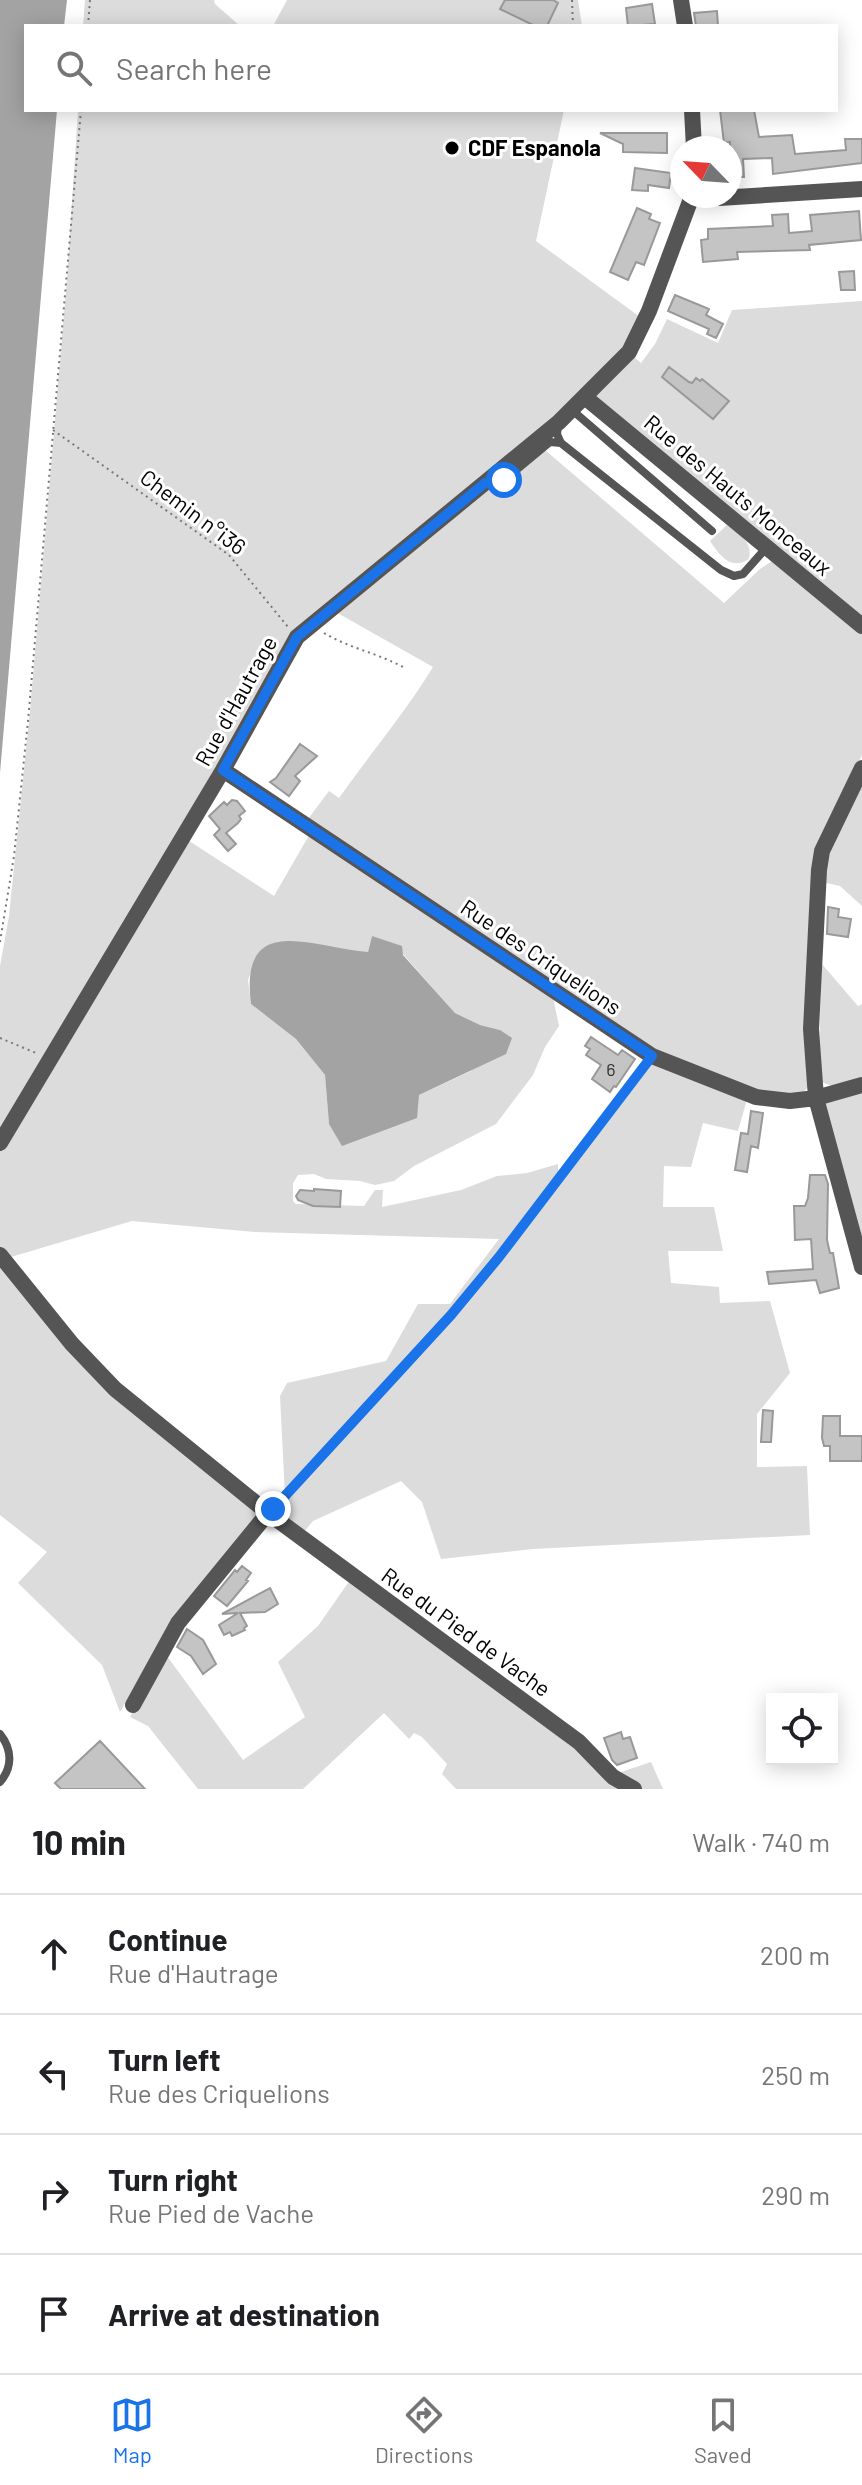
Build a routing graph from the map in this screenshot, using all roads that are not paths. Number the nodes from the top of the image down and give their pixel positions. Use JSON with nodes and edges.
{"nodes":[{"id":1,"x":681,"y":0,"type":"edge"},
{"id":2,"x":685,"y":24,"type":"edge"},
{"id":3,"x":692,"y":112,"type":"edge"},
{"id":4,"x":693,"y":136,"type":"edge"},
{"id":5,"x":862,"y":189,"type":"edge"},
{"id":6,"x":742,"y":197,"type":"edge"},
{"id":7,"x":688,"y":208,"type":"edge"},
{"id":8,"x":586,"y":398,"type":"junction"},
{"id":9,"x":566,"y":416,"type":"junction"},
{"id":10,"x":561,"y":443,"type":"junction"},
{"id":11,"x":485,"y":483,"type":"junction"},
{"id":12,"x":712,"y":531,"type":"dead end"},
{"id":13,"x":767,"y":547,"type":"junction"},
{"id":14,"x":862,"y":626,"type":"edge"},
{"id":15,"x":862,"y":768,"type":"edge"},
{"id":16,"x":223,"y":770,"type":"junction"},
{"id":17,"x":862,"y":1085,"type":"edge"},
{"id":18,"x":816,"y":1098,"type":"junction"},
{"id":19,"x":0,"y":1143,"type":"edge"},
{"id":20,"x":0,"y":1255,"type":"edge"},
{"id":21,"x":862,"y":1267,"type":"edge"},
{"id":22,"x":268,"y":1513,"type":"junction"},
{"id":23,"x":133,"y":1705,"type":"dead end"},
{"id":24,"x":0,"y":1734,"type":"edge"},
{"id":25,"x":0,"y":1782,"type":"edge"},
{"id":26,"x":634,"y":1789,"type":"edge"}],
"edges":[{"from":1,"to":2,"type":"street"},
{"from":3,"to":4,"type":"street"},
{"from":5,"to":6,"type":"street"},
{"from":7,"to":8,"type":"street","name":"Rue d'Hautrage"},
{"from":8,"to":9,"type":"street","name":"Rue d'Hautrage"},
{"from":8,"to":13,"type":"street","name":"Rue des Hauts Monceaux"},
{"from":9,"to":10,"type":"lane"},
{"from":9,"to":11,"type":"street","name":"Rue d'Hautrage"},
{"from":9,"to":12,"type":"lane"},
{"from":10,"to":11,"type":"lane"},
{"from":10,"to":13,"type":"lane"},
{"from":11,"to":16,"type":"street","name":"Rue d'Hautrage"},
{"from":13,"to":14,"type":"street","name":"Rue des Hauts Monceaux"},
{"from":15,"to":18,"type":"street"},
{"from":16,"to":18,"type":"street","name":"Rue des Criquelions"},
{"from":16,"to":19,"type":"street","name":"Rue d'Hautrage"},
{"from":17,"to":18,"type":"street","name":"Rue des Criquelions"},
{"from":18,"to":21,"type":"street"},
{"from":20,"to":22,"type":"street","name":"Rue du Pied de Vache"},
{"from":22,"to":23,"type":"street"},
{"from":22,"to":26,"type":"street","name":"Rue du Pied de Vache"},
{"from":24,"to":25,"type":"lane"}]}
